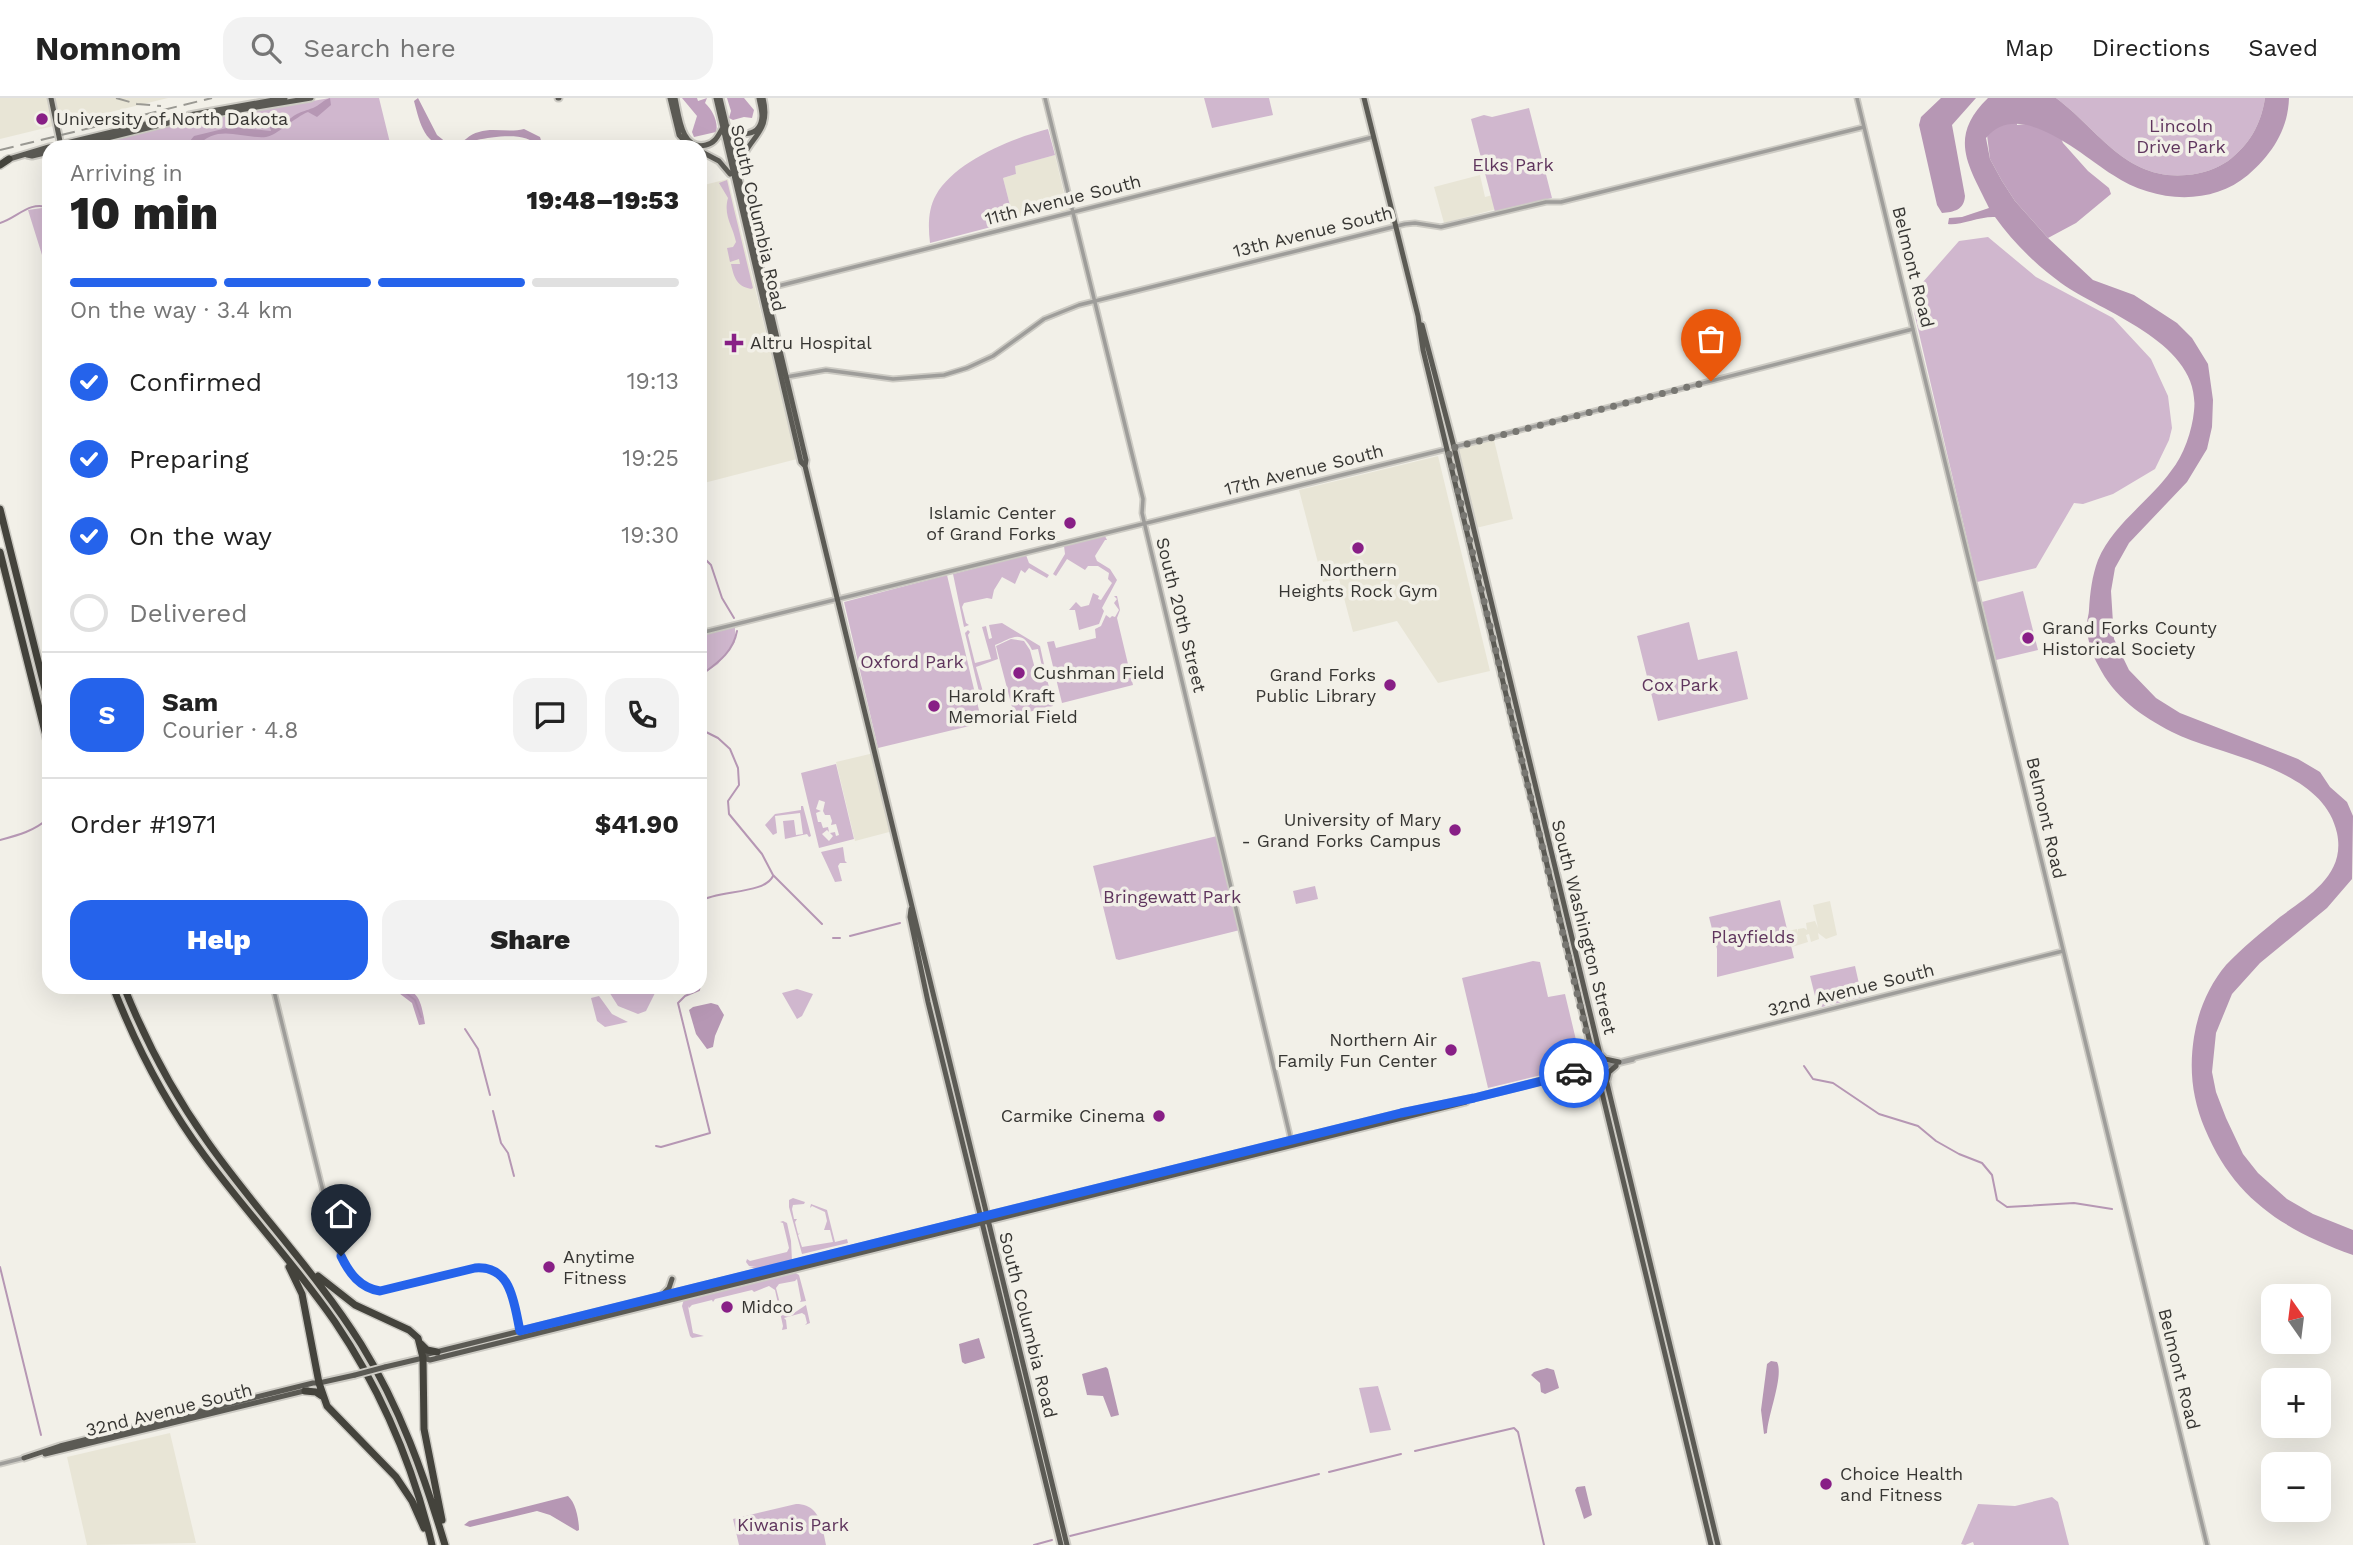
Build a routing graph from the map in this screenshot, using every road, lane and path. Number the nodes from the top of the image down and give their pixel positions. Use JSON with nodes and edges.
{"nodes":[{"id":1,"x":51,"y":98,"type":"edge"},
{"id":2,"x":285,"y":98,"type":"edge"},
{"id":3,"x":311,"y":98,"type":"edge"},
{"id":4,"x":672,"y":98,"type":"edge"},
{"id":5,"x":718,"y":98,"type":"edge"},
{"id":6,"x":761,"y":98,"type":"edge"},
{"id":7,"x":1045,"y":98,"type":"edge"},
{"id":8,"x":1364,"y":98,"type":"edge"},
{"id":9,"x":1857,"y":98,"type":"edge"},
{"id":10,"x":723,"y":126,"type":"junction"},
{"id":11,"x":1864,"y":127,"type":"junction"},
{"id":12,"x":1374,"y":137,"type":"junction"},
{"id":13,"x":59,"y":140,"type":"edge"},
{"id":14,"x":86,"y":140,"type":"edge"},
{"id":15,"x":99,"y":140,"type":"edge"},
{"id":16,"x":684,"y":140,"type":"edge"},
{"id":17,"x":688,"y":140,"type":"edge"},
{"id":18,"x":707,"y":144,"type":"edge"},
{"id":19,"x":42,"y":152,"type":"edge"},
{"id":20,"x":707,"y":155,"type":"edge"},
{"id":21,"x":9,"y":159,"type":"joint"},
{"id":22,"x":0,"y":163,"type":"edge"},
{"id":23,"x":737,"y":182,"type":"junction"},
{"id":24,"x":740,"y":205,"type":"junction"},
{"id":25,"x":1073,"y":212,"type":"junction"},
{"id":26,"x":747,"y":215,"type":"junction"},
{"id":27,"x":1396,"y":226,"type":"junction"},
{"id":28,"x":763,"y":290,"type":"junction"},
{"id":29,"x":1094,"y":301,"type":"junction"},
{"id":30,"x":1913,"y":330,"type":"junction"},
{"id":31,"x":784,"y":377,"type":"junction"},
{"id":32,"x":1451,"y":448,"type":"junction"},
{"id":33,"x":804,"y":463,"type":"junction"},
{"id":34,"x":0,"y":509,"type":"edge"},
{"id":35,"x":1145,"y":524,"type":"junction"},
{"id":36,"x":0,"y":552,"type":"edge"},
{"id":37,"x":837,"y":599,"type":"junction"},
{"id":38,"x":707,"y":631,"type":"edge"},
{"id":39,"x":42,"y":677,"type":"edge"},
{"id":40,"x":42,"y":720,"type":"edge"},
{"id":41,"x":2063,"y":951,"type":"junction"},
{"id":42,"x":1579,"y":985,"type":"junction"},
{"id":43,"x":116,"y":994,"type":"edge"},
{"id":44,"x":127,"y":994,"type":"edge"},
{"id":45,"x":275,"y":994,"type":"edge"},
{"id":46,"x":1590,"y":1048,"type":"junction"},
{"id":47,"x":1600,"y":1054,"type":"junction"},
{"id":48,"x":1617,"y":1064,"type":"junction"},
{"id":49,"x":1603,"y":1066,"type":"junction"},
{"id":50,"x":1595,"y":1068,"type":"junction"},
{"id":51,"x":1573,"y":1073,"type":"junction"},
{"id":52,"x":1559,"y":1077,"type":"junction"},
{"id":53,"x":1606,"y":1082,"type":"junction"},
{"id":54,"x":1599,"y":1083,"type":"junction"},
{"id":55,"x":1292,"y":1142,"type":"junction"},
{"id":56,"x":1137,"y":1181,"type":"junction"},
{"id":57,"x":1096,"y":1188,"type":"junction"},
{"id":58,"x":1039,"y":1209,"type":"junction"},
{"id":59,"x":983,"y":1216,"type":"junction"},
{"id":60,"x":985,"y":1223,"type":"junction"},
{"id":61,"x":282,"y":1254,"type":"junction"},
{"id":62,"x":991,"y":1259,"type":"junction"},
{"id":63,"x":304,"y":1262,"type":"junction"},
{"id":64,"x":800,"y":1264,"type":"junction"},
{"id":65,"x":672,"y":1279,"type":"dead end"},
{"id":66,"x":1000,"y":1293,"type":"junction"},
{"id":67,"x":661,"y":1295,"type":"junction"},
{"id":68,"x":676,"y":1295,"type":"junction"},
{"id":69,"x":1007,"y":1296,"type":"junction"},
{"id":70,"x":1016,"y":1331,"type":"junction"},
{"id":71,"x":521,"y":1334,"type":"junction"},
{"id":72,"x":421,"y":1344,"type":"junction"},
{"id":73,"x":437,"y":1352,"type":"junction"},
{"id":74,"x":423,"y":1358,"type":"junction"},
{"id":75,"x":319,"y":1384,"type":"junction"},
{"id":76,"x":305,"y":1391,"type":"junction"},
{"id":77,"x":323,"y":1397,"type":"junction"},
{"id":78,"x":265,"y":1398,"type":"junction"},
{"id":79,"x":24,"y":1458,"type":"joint"},
{"id":80,"x":0,"y":1464,"type":"edge"},
{"id":81,"x":431,"y":1545,"type":"edge"},
{"id":82,"x":446,"y":1545,"type":"edge"},
{"id":83,"x":1061,"y":1545,"type":"edge"},
{"id":84,"x":1066,"y":1545,"type":"edge"},
{"id":85,"x":1711,"y":1545,"type":"edge"},
{"id":86,"x":1718,"y":1545,"type":"edge"},
{"id":87,"x":2207,"y":1545,"type":"edge"}],
"edges":[{"from":1,"to":13,"type":"main road"},
{"from":2,"to":14,"type":"main road"},
{"from":3,"to":15,"type":"main road"},
{"from":4,"to":16,"type":"main road"},
{"from":4,"to":17,"type":"main road"},
{"from":5,"to":10,"type":"main road","name":"South Columbia Road"},
{"from":6,"to":10,"type":"main road"},
{"from":6,"to":23,"type":"main road"},
{"from":7,"to":25,"type":"street","name":"South 20th Street"},
{"from":8,"to":12,"type":"main road","name":"South Washington Street"},
{"from":9,"to":11,"type":"street","name":"Belmont Road"},
{"from":10,"to":18,"type":"main road"},
{"from":10,"to":23,"type":"main road","name":"South Columbia Road"},
{"from":11,"to":27,"type":"street","name":"13th Avenue South"},
{"from":11,"to":30,"type":"street","name":"Belmont Road"},
{"from":12,"to":25,"type":"street","name":"11th Avenue South"},
{"from":12,"to":27,"type":"main road","name":"South Washington Street"},
{"from":19,"to":21,"type":"main road"},
{"from":20,"to":23,"type":"main road"},
{"from":21,"to":22,"type":"highway"},
{"from":23,"to":24,"type":"main road","name":"South Columbia Road"},
{"from":23,"to":26,"type":"main road","name":"South Columbia Road"},
{"from":24,"to":26,"type":"main road"},
{"from":24,"to":28,"type":"main road","name":"South Columbia Road"},
{"from":25,"to":28,"type":"street","name":"11th Avenue South"},
{"from":25,"to":29,"type":"street","name":"South 20th Street"},
{"from":26,"to":28,"type":"main road","name":"South Columbia Road"},
{"from":27,"to":29,"type":"street","name":"13th Avenue South"},
{"from":27,"to":32,"type":"main road","name":"South Washington Street"},
{"from":28,"to":31,"type":"main road","name":"South Columbia Road"},
{"from":29,"to":31,"type":"street","name":"13th Avenue South"},
{"from":29,"to":35,"type":"street","name":"South 20th Street"},
{"from":30,"to":32,"type":"street","name":"17th Avenue South"},
{"from":30,"to":41,"type":"street","name":"Belmont Road"},
{"from":31,"to":33,"type":"main road","name":"South Columbia Road"},
{"from":31,"to":33,"type":"main road","name":"South Columbia Road"},
{"from":32,"to":35,"type":"street","name":"17th Avenue South"},
{"from":32,"to":42,"type":"main road","name":"South Washington Street"},
{"from":33,"to":37,"type":"main road","name":"South Columbia Road"},
{"from":34,"to":39,"type":"highway"},
{"from":35,"to":37,"type":"street","name":"17th Avenue South"},
{"from":35,"to":55,"type":"street","name":"South 20th Street"},
{"from":36,"to":40,"type":"highway"},
{"from":37,"to":38,"type":"street","name":"17th Avenue South"},
{"from":37,"to":59,"type":"main road","name":"South Columbia Road"},
{"from":41,"to":48,"type":"street","name":"32nd Avenue South"},
{"from":41,"to":87,"type":"street","name":"Belmont Road"},
{"from":42,"to":46,"type":"main road","name":"South Washington Street"},
{"from":42,"to":47,"type":"main road","name":"South Washington Street"},
{"from":43,"to":61,"type":"highway"},
{"from":44,"to":63,"type":"highway"},
{"from":45,"to":71,"type":"street"},
{"from":46,"to":50,"type":"main road","name":"South Washington Street"},
{"from":46,"to":51,"type":"main road"},
{"from":47,"to":48,"type":"main road"},
{"from":47,"to":49,"type":"main road","name":"South Washington Street"},
{"from":48,"to":49,"type":"street","name":"32nd Avenue South"},
{"from":48,"to":53,"type":"main road"},
{"from":49,"to":50,"type":"main road","name":"32nd Avenue South"},
{"from":49,"to":53,"type":"main road","name":"South Washington Street"},
{"from":50,"to":51,"type":"main road","name":"32nd Avenue South"},
{"from":50,"to":54,"type":"main road","name":"South Washington Street"},
{"from":51,"to":52,"type":"main road","name":"32nd Avenue South"},
{"from":52,"to":54,"type":"main road"},
{"from":52,"to":55,"type":"main road","name":"32nd Avenue South"},
{"from":53,"to":86,"type":"main road","name":"South Washington Street"},
{"from":54,"to":85,"type":"main road","name":"South Washington Street"},
{"from":55,"to":56,"type":"main road","name":"32nd Avenue South"},
{"from":56,"to":57,"type":"main road","name":"32nd Avenue South"},
{"from":56,"to":58,"type":"main road","name":"32nd Avenue South"},
{"from":57,"to":58,"type":"main road"},
{"from":57,"to":59,"type":"main road","name":"32nd Avenue South"},
{"from":58,"to":60,"type":"main road","name":"32nd Avenue South"},
{"from":59,"to":60,"type":"main road","name":"South Columbia Road"},
{"from":59,"to":64,"type":"main road","name":"32nd Avenue South"},
{"from":60,"to":62,"type":"main road","name":"South Columbia Road"},
{"from":60,"to":64,"type":"main road","name":"32nd Avenue South"},
{"from":60,"to":69,"type":"main road","name":"South Columbia Road"},
{"from":61,"to":75,"type":"highway"},
{"from":61,"to":81,"type":"highway"},
{"from":62,"to":66,"type":"main road","name":"South Columbia Road"},
{"from":62,"to":69,"type":"main road"},
{"from":63,"to":72,"type":"highway"},
{"from":63,"to":82,"type":"highway"},
{"from":64,"to":68,"type":"main road","name":"32nd Avenue South"},
{"from":65,"to":67,"type":"main road"},
{"from":66,"to":70,"type":"main road"},
{"from":66,"to":83,"type":"main road","name":"South Columbia Road"},
{"from":67,"to":68,"type":"main road","name":"32nd Avenue South"},
{"from":67,"to":71,"type":"main road","name":"32nd Avenue South"},
{"from":68,"to":71,"type":"main road","name":"32nd Avenue South"},
{"from":69,"to":70,"type":"main road","name":"South Columbia Road"},
{"from":70,"to":84,"type":"main road","name":"South Columbia Road"},
{"from":71,"to":73,"type":"main road","name":"32nd Avenue South"},
{"from":71,"to":74,"type":"main road","name":"32nd Avenue South"},
{"from":72,"to":73,"type":"highway"},
{"from":72,"to":74,"type":"highway"},
{"from":73,"to":74,"type":"main road","name":"32nd Avenue South"},
{"from":74,"to":75,"type":"main road","name":"32nd Avenue South","bridge":true},
{"from":74,"to":82,"type":"highway"},
{"from":75,"to":76,"type":"main road","name":"32nd Avenue South"},
{"from":75,"to":77,"type":"highway"},
{"from":75,"to":78,"type":"main road","name":"32nd Avenue South"},
{"from":76,"to":77,"type":"highway"},
{"from":76,"to":78,"type":"main road","name":"32nd Avenue South"},
{"from":77,"to":81,"type":"highway"},
{"from":78,"to":79,"type":"main road","name":"32nd Avenue South"},
{"from":79,"to":80,"type":"street","name":"32nd Avenue South"}]}
